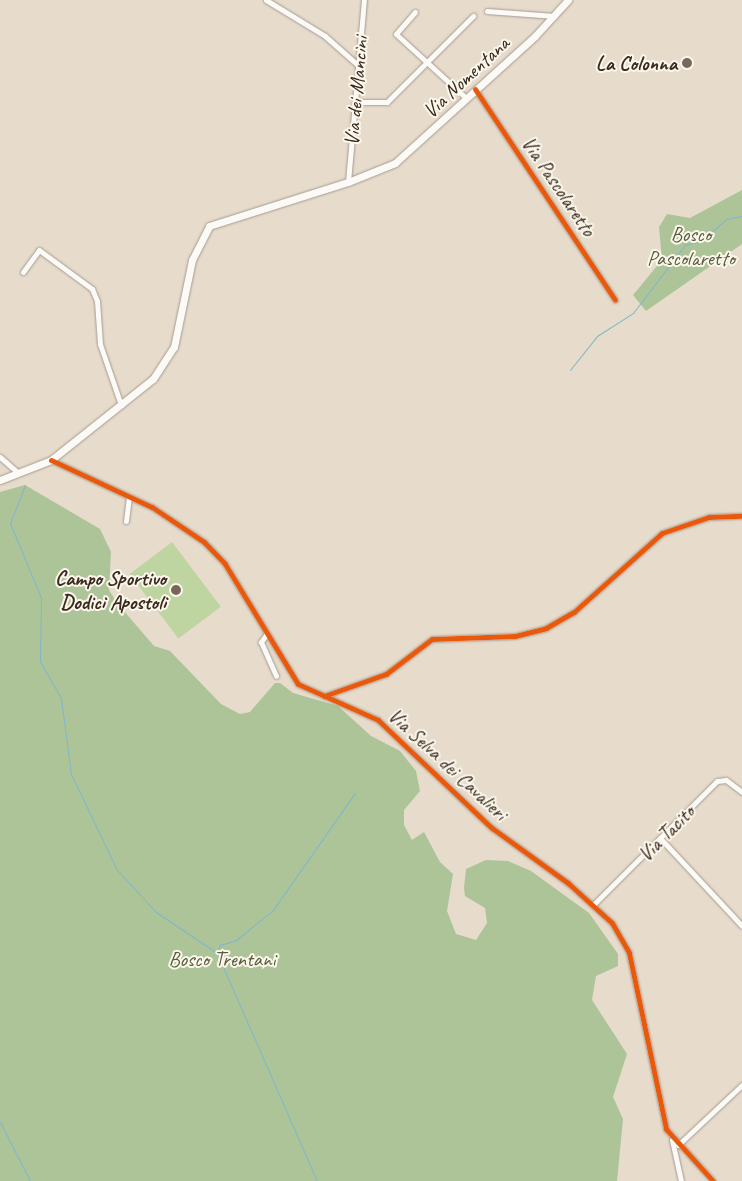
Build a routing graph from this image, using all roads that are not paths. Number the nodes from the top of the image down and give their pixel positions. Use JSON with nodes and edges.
{"nodes":[{"id":1,"x":266,"y":0,"type":"edge"},
{"id":2,"x":364,"y":0,"type":"edge"},
{"id":3,"x":566,"y":1,"type":"edge"},
{"id":4,"x":487,"y":11,"type":"dead end"},
{"id":5,"x":415,"y":12,"type":"dead end"},
{"id":6,"x":473,"y":16,"type":"dead end"},
{"id":7,"x":555,"y":16,"type":"junction"},
{"id":8,"x":426,"y":62,"type":"junction"},
{"id":9,"x":359,"y":66,"type":"junction"},
{"id":10,"x":475,"y":89,"type":"junction"},
{"id":11,"x":466,"y":98,"type":"junction"},
{"id":12,"x":355,"y":102,"type":"junction"},
{"id":13,"x":348,"y":182,"type":"junction"},
{"id":14,"x":23,"y":272,"type":"dead end"},
{"id":15,"x":615,"y":300,"type":"dead end"},
{"id":16,"x":121,"y":408,"type":"junction"},
{"id":17,"x":0,"y":457,"type":"edge"},
{"id":18,"x":50,"y":460,"type":"junction"},
{"id":19,"x":17,"y":472,"type":"junction"},
{"id":20,"x":0,"y":480,"type":"edge"},
{"id":21,"x":130,"y":497,"type":"junction"},
{"id":22,"x":742,"y":516,"type":"edge"},
{"id":23,"x":126,"y":521,"type":"dead end"},
{"id":24,"x":266,"y":635,"type":"junction"},
{"id":25,"x":276,"y":676,"type":"dead end"},
{"id":26,"x":324,"y":696,"type":"junction"},
{"id":27,"x":742,"y":792,"type":"edge"},
{"id":28,"x":660,"y":838,"type":"junction"},
{"id":29,"x":594,"y":905,"type":"junction"},
{"id":30,"x":742,"y":926,"type":"edge"},
{"id":31,"x":742,"y":1086,"type":"edge"},
{"id":32,"x":671,"y":1138,"type":"junction"},
{"id":33,"x":678,"y":1145,"type":"junction"},
{"id":34,"x":682,"y":1181,"type":"edge"},
{"id":35,"x":713,"y":1181,"type":"edge"}],
"edges":[{"from":1,"to":9,"type":"street"},
{"from":2,"to":9,"type":"street","name":"Via dei Mancini"},
{"from":3,"to":7,"type":"main road","name":"Via Nomentana"},
{"from":4,"to":7,"type":"street"},
{"from":5,"to":8,"type":"street"},
{"from":6,"to":8,"type":"street"},
{"from":7,"to":10,"type":"main road","name":"Via Nomentana"},
{"from":8,"to":11,"type":"street"},
{"from":8,"to":12,"type":"street"},
{"from":9,"to":12,"type":"street","name":"Via dei Mancini"},
{"from":10,"to":11,"type":"main road","name":"Via Nomentana"},
{"from":10,"to":15,"type":"street","name":"Via Pascolaretto"},
{"from":11,"to":13,"type":"main road","name":"Via Nomentana"},
{"from":12,"to":13,"type":"street","name":"Via dei Mancini"},
{"from":13,"to":16,"type":"main road","name":"Via Nomentana"},
{"from":14,"to":16,"type":"street"},
{"from":16,"to":18,"type":"main road","name":"Via Nomentana"},
{"from":17,"to":19,"type":"street"},
{"from":18,"to":19,"type":"main road","name":"Via Nomentana"},
{"from":18,"to":21,"type":"street","name":"Via Selva dei Cavalieri"},
{"from":19,"to":20,"type":"main road","name":"Via Nomentana"},
{"from":21,"to":23,"type":"street"},
{"from":21,"to":24,"type":"street","name":"Via Selva dei Cavalieri"},
{"from":22,"to":26,"type":"street"},
{"from":24,"to":25,"type":"street"},
{"from":24,"to":26,"type":"street","name":"Via Selva dei Cavalieri"},
{"from":26,"to":29,"type":"street","name":"Via Selva dei Cavalieri"},
{"from":27,"to":28,"type":"street","name":"Via Tacito"},
{"from":28,"to":29,"type":"street","name":"Via Tacito"},
{"from":28,"to":30,"type":"street"},
{"from":29,"to":32,"type":"street","name":"Via Selva dei Cavalieri"},
{"from":31,"to":33,"type":"street"},
{"from":32,"to":33,"type":"street"},
{"from":32,"to":34,"type":"street","name":"Via Selva dei Cavalieri"},
{"from":33,"to":35,"type":"street"}]}
